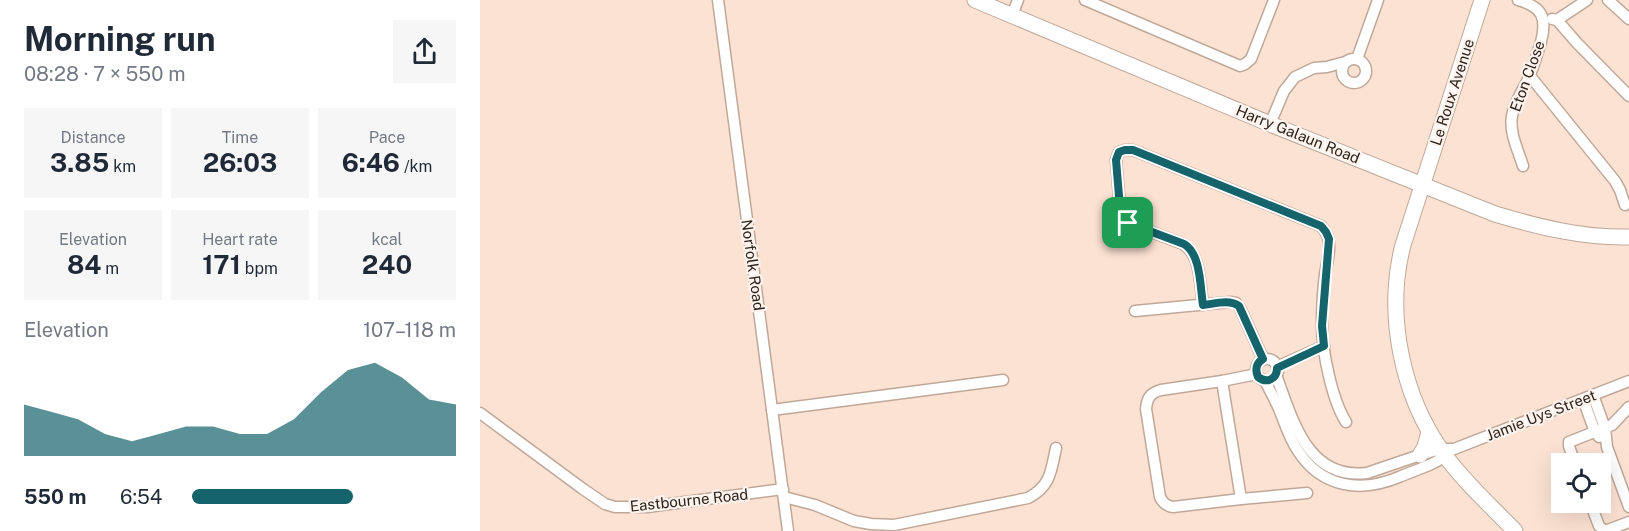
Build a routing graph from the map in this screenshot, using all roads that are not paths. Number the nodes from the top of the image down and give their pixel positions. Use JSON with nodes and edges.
{"nodes":[{"id":1,"x":718,"y":0,"type":"edge"},
{"id":2,"x":975,"y":0,"type":"edge"},
{"id":3,"x":1018,"y":0,"type":"edge"},
{"id":4,"x":1085,"y":0,"type":"edge"},
{"id":5,"x":1274,"y":0,"type":"edge"},
{"id":6,"x":1378,"y":0,"type":"edge"},
{"id":7,"x":1482,"y":0,"type":"edge"},
{"id":8,"x":1518,"y":0,"type":"edge"},
{"id":9,"x":1587,"y":0,"type":"edge"},
{"id":10,"x":1608,"y":0,"type":"edge"},
{"id":11,"x":1012,"y":15,"type":"junction"},
{"id":12,"x":1543,"y":18,"type":"junction"},
{"id":13,"x":1629,"y":19,"type":"edge"},
{"id":14,"x":1557,"y":20,"type":"junction"},
{"id":15,"x":1357,"y":59,"type":"junction"},
{"id":16,"x":1346,"y":63,"type":"junction"},
{"id":17,"x":1327,"y":67,"type":"junction"},
{"id":18,"x":1343,"y":74,"type":"junction"},
{"id":19,"x":1530,"y":76,"type":"junction"},
{"id":20,"x":1628,"y":92,"type":"edge"},
{"id":21,"x":1270,"y":124,"type":"junction"},
{"id":22,"x":1523,"y":166,"type":"dead end"},
{"id":23,"x":1422,"y":184,"type":"junction"},
{"id":24,"x":1625,"y":205,"type":"dead end"},
{"id":25,"x":1629,"y":237,"type":"edge"},
{"id":26,"x":1203,"y":305,"type":"junction"},
{"id":27,"x":1135,"y":311,"type":"dead end"},
{"id":28,"x":1324,"y":346,"type":"junction"},
{"id":29,"x":1263,"y":359,"type":"junction"},
{"id":30,"x":1276,"y":371,"type":"junction"},
{"id":31,"x":1261,"y":377,"type":"junction"},
{"id":32,"x":1003,"y":380,"type":"dead end"},
{"id":33,"x":1222,"y":381,"type":"junction"},
{"id":34,"x":1629,"y":381,"type":"edge"},
{"id":35,"x":1588,"y":397,"type":"junction"},
{"id":36,"x":1629,"y":406,"type":"edge"},
{"id":37,"x":772,"y":410,"type":"junction"},
{"id":38,"x":480,"y":413,"type":"edge"},
{"id":39,"x":1347,"y":422,"type":"dead end"},
{"id":40,"x":1600,"y":430,"type":"junction"},
{"id":41,"x":1429,"y":432,"type":"junction"},
{"id":42,"x":1056,"y":448,"type":"dead end"},
{"id":43,"x":1446,"y":451,"type":"junction"},
{"id":44,"x":1571,"y":453,"type":"edge"},
{"id":45,"x":1420,"y":455,"type":"junction"},
{"id":46,"x":1394,"y":464,"type":"junction"},
{"id":47,"x":1398,"y":477,"type":"junction"},
{"id":48,"x":783,"y":493,"type":"junction"},
{"id":49,"x":1307,"y":493,"type":"dead end"},
{"id":50,"x":1241,"y":499,"type":"junction"},
{"id":51,"x":1629,"y":507,"type":"edge"},
{"id":52,"x":1594,"y":513,"type":"edge"},
{"id":53,"x":1629,"y":522,"type":"edge"},
{"id":54,"x":788,"y":531,"type":"edge"},
{"id":55,"x":1515,"y":531,"type":"edge"}],
"edges":[{"from":1,"to":37,"type":"street","name":"Norfolk Road"},
{"from":2,"to":11,"type":"main road","name":"Harry Galaun Road"},
{"from":3,"to":11,"type":"street"},
{"from":4,"to":5,"type":"street"},
{"from":6,"to":15,"type":"street"},
{"from":7,"to":23,"type":"main road","name":"Le Roux Avenue"},
{"from":8,"to":12,"type":"street"},
{"from":9,"to":14,"type":"street"},
{"from":10,"to":13,"type":"street"},
{"from":11,"to":21,"type":"main road","name":"Harry Galaun Road"},
{"from":12,"to":14,"type":"street"},
{"from":12,"to":19,"type":"street","name":"Eton Close"},
{"from":14,"to":20,"type":"street"},
{"from":15,"to":16,"type":"street"},
{"from":15,"to":18,"type":"street"},
{"from":16,"to":17,"type":"street"},
{"from":16,"to":18,"type":"street"},
{"from":17,"to":18,"type":"street"},
{"from":17,"to":21,"type":"street"},
{"from":19,"to":22,"type":"street","name":"Eton Close"},
{"from":19,"to":24,"type":"street"},
{"from":21,"to":23,"type":"main road","name":"Harry Galaun Road"},
{"from":23,"to":25,"type":"main road","name":"Harry Galaun Road"},
{"from":23,"to":41,"type":"main road","name":"Le Roux Avenue"},
{"from":26,"to":27,"type":"street"},
{"from":26,"to":28,"type":"street"},
{"from":26,"to":29,"type":"street"},
{"from":28,"to":30,"type":"street"},
{"from":28,"to":39,"type":"street"},
{"from":29,"to":30,"type":"street"},
{"from":29,"to":31,"type":"street"},
{"from":30,"to":31,"type":"street"},
{"from":30,"to":46,"type":"street"},
{"from":31,"to":33,"type":"street"},
{"from":31,"to":47,"type":"street"},
{"from":32,"to":37,"type":"street"},
{"from":33,"to":50,"type":"street"},
{"from":33,"to":50,"type":"street"},
{"from":34,"to":35,"type":"street","name":"Jamie Uys Street"},
{"from":35,"to":40,"type":"street"},
{"from":35,"to":43,"type":"street","name":"Jamie Uys Street"},
{"from":36,"to":40,"type":"street"},
{"from":37,"to":48,"type":"street","name":"Norfolk Road"},
{"from":38,"to":48,"type":"street","name":"Eastbourne Road"},
{"from":40,"to":44,"type":"street"},
{"from":40,"to":51,"type":"street"},
{"from":41,"to":43,"type":"main road","name":"Le Roux Avenue"},
{"from":41,"to":45,"type":"main road"},
{"from":42,"to":48,"type":"street"},
{"from":43,"to":45,"type":"street"},
{"from":43,"to":47,"type":"street"},
{"from":43,"to":55,"type":"main road","name":"Le Roux Avenue"},
{"from":45,"to":46,"type":"street"},
{"from":46,"to":47,"type":"street"},
{"from":48,"to":54,"type":"street","name":"Norfolk Road"},
{"from":49,"to":50,"type":"street"},
{"from":52,"to":53,"type":"street"}]}
